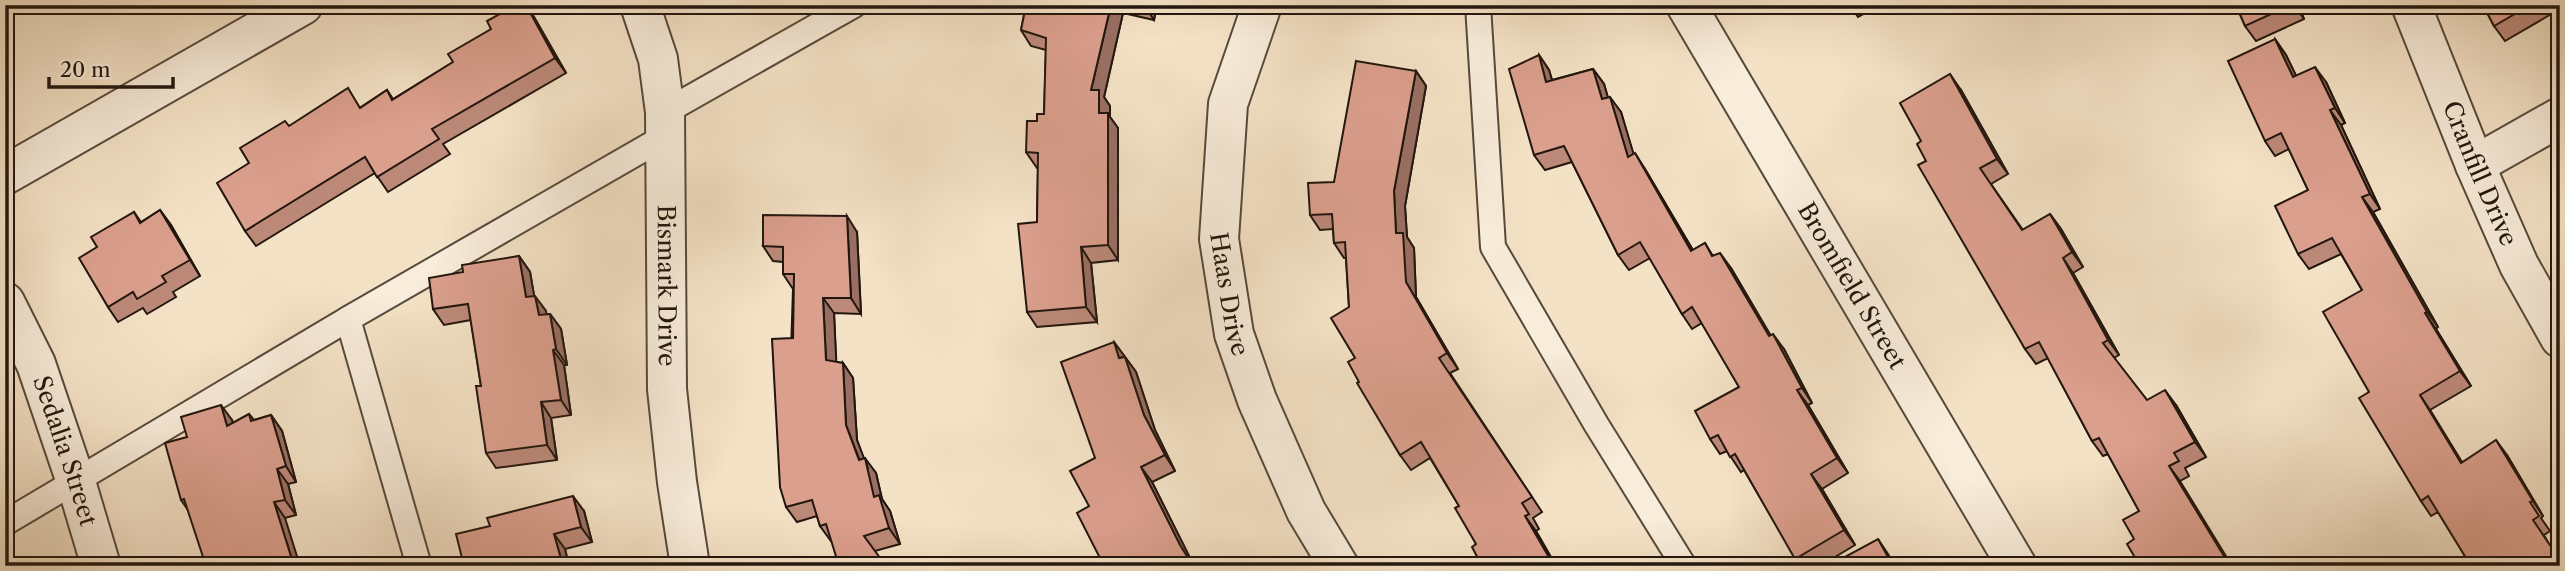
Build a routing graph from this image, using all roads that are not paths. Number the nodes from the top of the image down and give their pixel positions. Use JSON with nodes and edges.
{"nodes":[{"id":1,"x":303,"y":5,"type":"edge"},
{"id":2,"x":640,"y":5,"type":"edge"},
{"id":3,"x":854,"y":5,"type":"edge"},
{"id":4,"x":1262,"y":5,"type":"edge"},
{"id":5,"x":1478,"y":5,"type":"edge"},
{"id":6,"x":1686,"y":5,"type":"edge"},
{"id":7,"x":2411,"y":5,"type":"edge"},
{"id":8,"x":2560,"y":117,"type":"edge"},
{"id":9,"x":666,"y":124,"type":"junction"},
{"id":10,"x":2475,"y":165,"type":"junction"},
{"id":11,"x":5,"y":176,"type":"edge"},
{"id":12,"x":5,"y":302,"type":"edge"},
{"id":13,"x":348,"y":319,"type":"junction"},
{"id":14,"x":2560,"y":338,"type":"edge"},
{"id":15,"x":76,"y":482,"type":"junction"},
{"id":16,"x":5,"y":523,"type":"edge"},
{"id":17,"x":101,"y":566,"type":"edge"},
{"id":18,"x":419,"y":566,"type":"edge"},
{"id":19,"x":690,"y":566,"type":"edge"},
{"id":20,"x":1339,"y":566,"type":"edge"},
{"id":21,"x":1684,"y":566,"type":"edge"},
{"id":22,"x":2017,"y":566,"type":"edge"}],
"edges":[{"from":1,"to":11,"type":"street"},
{"from":2,"to":9,"type":"street","name":"Bismark Drive"},
{"from":3,"to":9,"type":"lane"},
{"from":4,"to":20,"type":"street","name":"Haas Drive"},
{"from":5,"to":21,"type":"lane"},
{"from":6,"to":22,"type":"street","name":"Bromfield Street"},
{"from":7,"to":10,"type":"street","name":"Cranfill Drive"},
{"from":8,"to":10,"type":"street"},
{"from":9,"to":13,"type":"lane"},
{"from":9,"to":19,"type":"street","name":"Bismark Drive"},
{"from":10,"to":14,"type":"street","name":"Cranfill Drive"},
{"from":12,"to":15,"type":"street","name":"Sedalia Street"},
{"from":13,"to":15,"type":"lane"},
{"from":13,"to":18,"type":"lane"},
{"from":15,"to":16,"type":"lane"},
{"from":15,"to":17,"type":"street","name":"Sedalia Street"}]}
